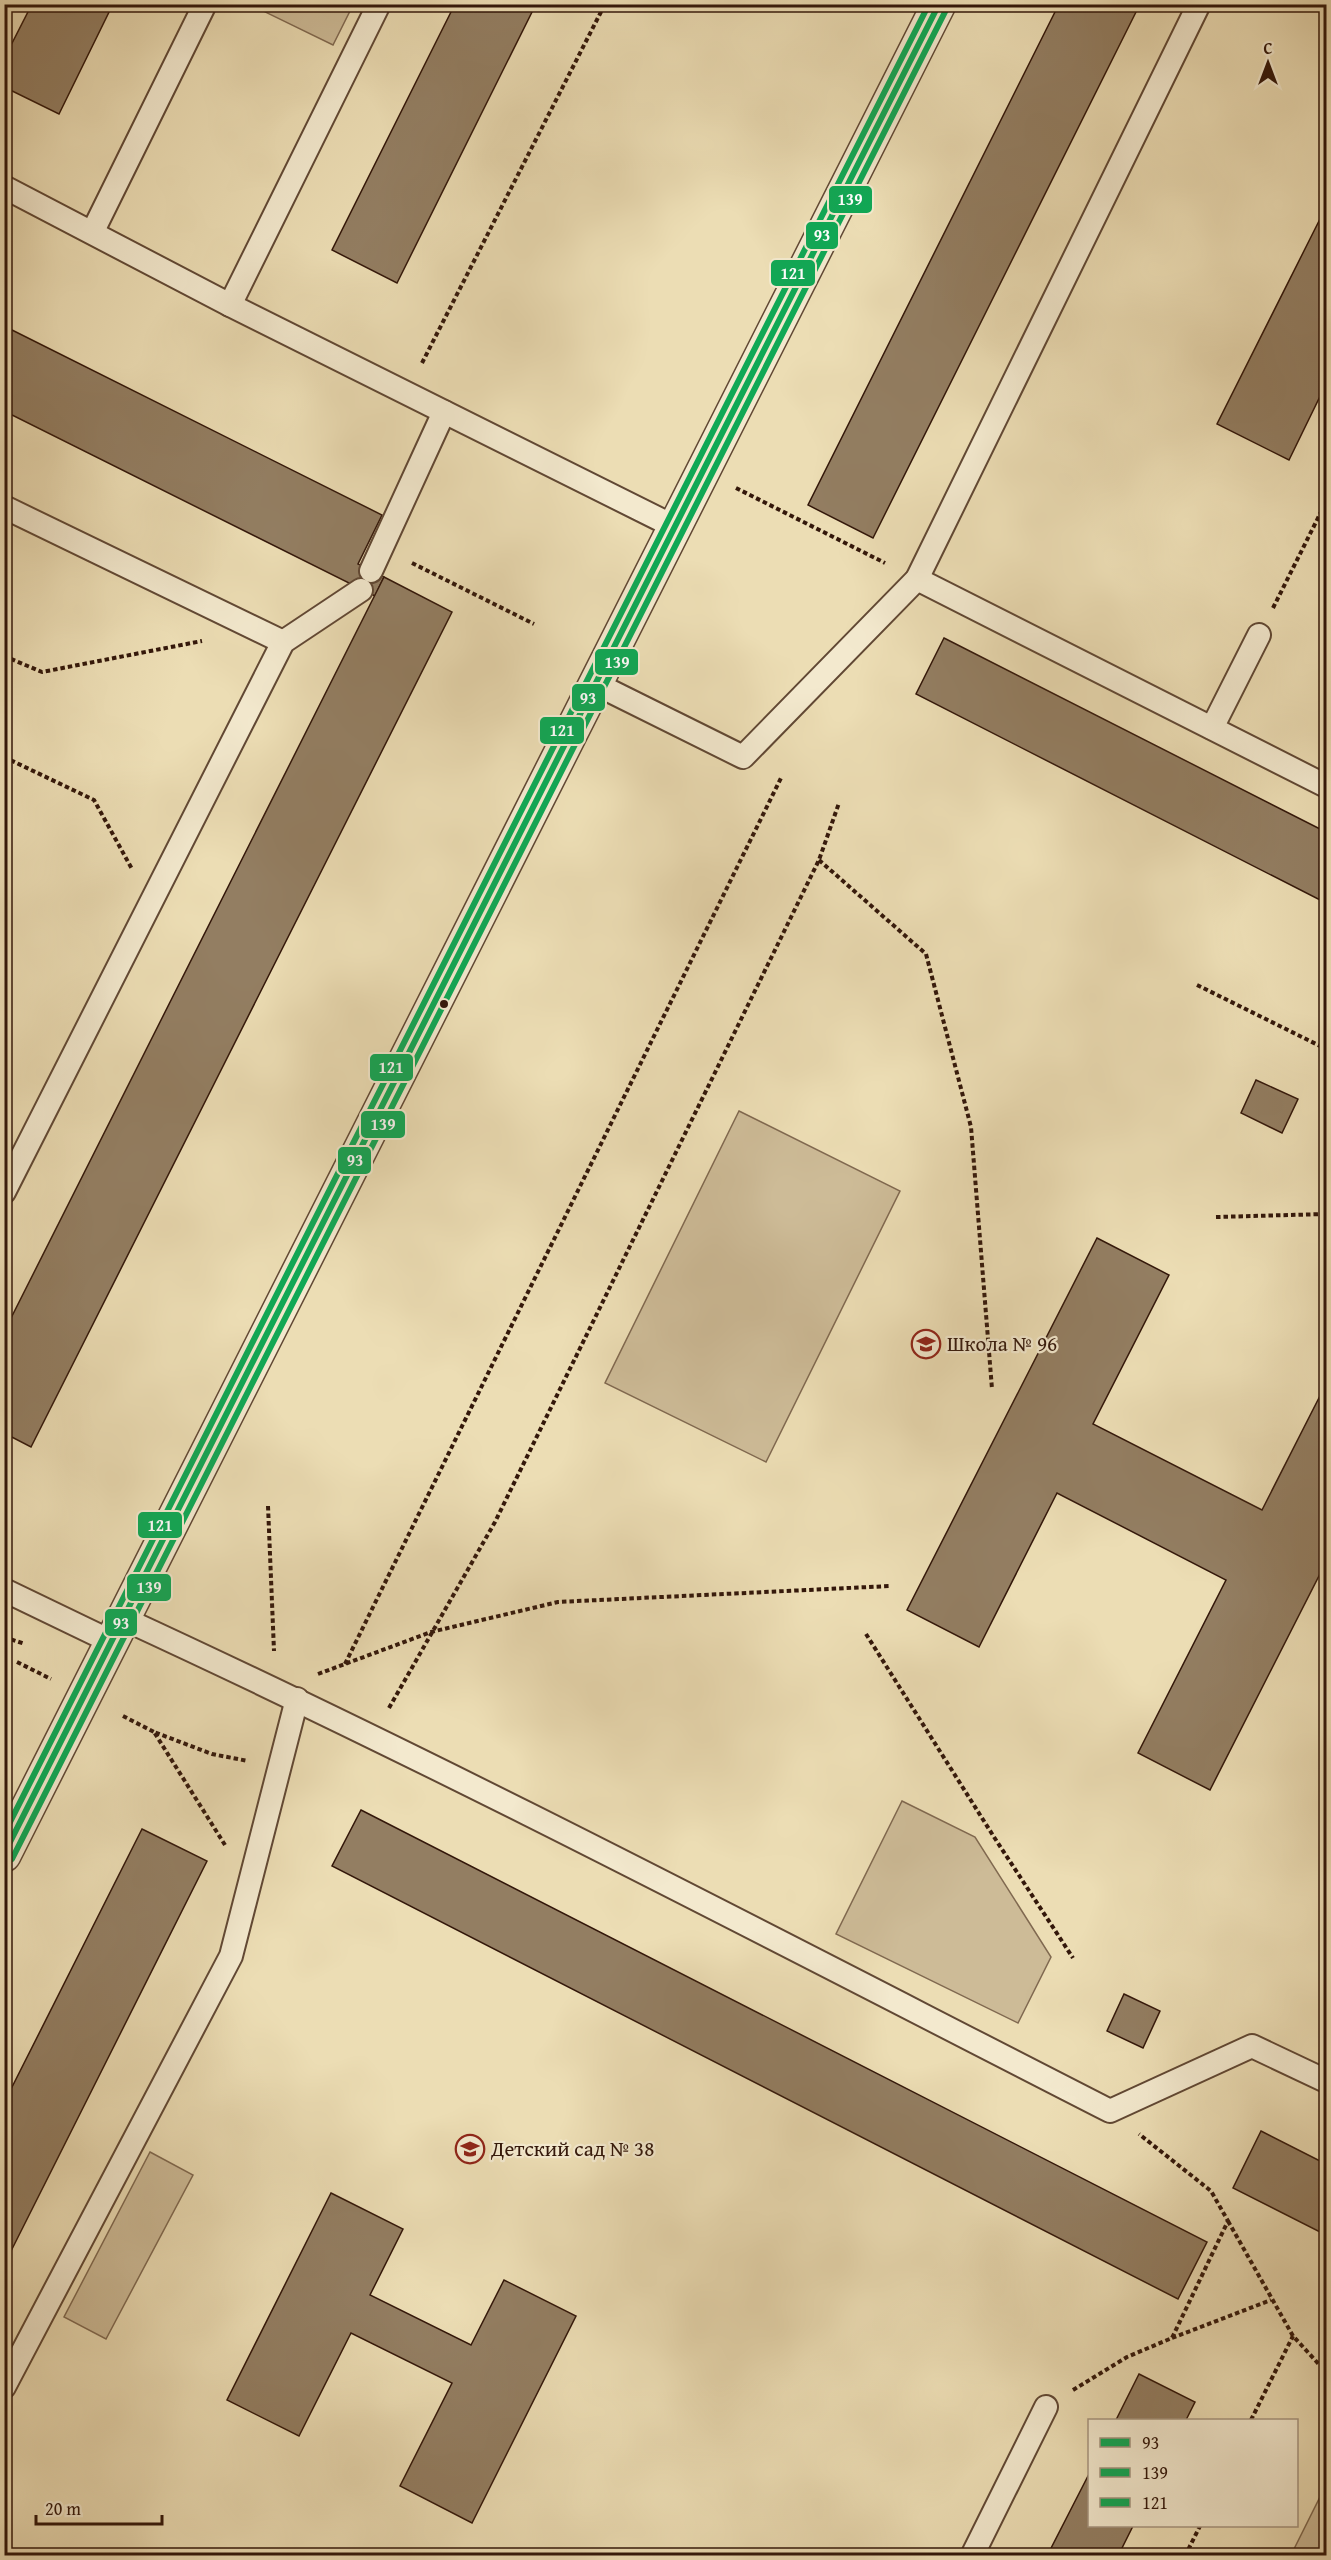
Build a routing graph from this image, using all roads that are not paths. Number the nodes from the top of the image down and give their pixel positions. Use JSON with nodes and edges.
{"nodes":[{"id":1,"x":206,"y":4,"type":"edge"},
{"id":2,"x":379,"y":4,"type":"edge"},
{"id":3,"x":939,"y":4,"type":"edge"},
{"id":4,"x":1199,"y":4,"type":"edge"},
{"id":5,"x":4,"y":187,"type":"edge"},
{"id":6,"x":93,"y":231,"type":"junction"},
{"id":7,"x":230,"y":304,"type":"junction"},
{"id":8,"x":444,"y":412,"type":"junction"},
{"id":9,"x":4,"y":507,"type":"edge"},
{"id":10,"x":675,"y":526,"type":"junction"},
{"id":11,"x":916,"y":579,"type":"junction"},
{"id":12,"x":1259,"y":635,"type":"road end"},
{"id":13,"x":283,"y":642,"type":"junction"},
{"id":14,"x":596,"y":684,"type":"junction"},
{"id":15,"x":1212,"y":728,"type":"junction"},
{"id":16,"x":1326,"y":786,"type":"edge"},
{"id":17,"x":4,"y":1192,"type":"edge"},
{"id":18,"x":4,"y":1590,"type":"edge"},
{"id":19,"x":118,"y":1630,"type":"junction"},
{"id":20,"x":297,"y":1699,"type":"junction"},
{"id":21,"x":4,"y":1855,"type":"edge"},
{"id":22,"x":1326,"y":2081,"type":"edge"},
{"id":23,"x":4,"y":2387,"type":"edge"},
{"id":24,"x":1046,"y":2407,"type":"road end"},
{"id":25,"x":972,"y":2556,"type":"edge"}],
"edges":[{"from":1,"to":6,"type":"lane"},
{"from":2,"to":7,"type":"lane"},
{"from":3,"to":10,"type":"street"},
{"from":4,"to":11,"type":"lane"},
{"from":5,"to":6,"type":"lane"},
{"from":6,"to":7,"type":"lane"},
{"from":7,"to":8,"type":"lane"},
{"from":8,"to":10,"type":"lane"},
{"from":8,"to":13,"type":"lane"},
{"from":9,"to":13,"type":"lane"},
{"from":10,"to":14,"type":"street"},
{"from":11,"to":14,"type":"lane"},
{"from":11,"to":15,"type":"lane"},
{"from":12,"to":15,"type":"lane"},
{"from":13,"to":17,"type":"lane"},
{"from":14,"to":19,"type":"street"},
{"from":15,"to":16,"type":"lane"},
{"from":18,"to":19,"type":"lane"},
{"from":19,"to":20,"type":"lane"},
{"from":19,"to":21,"type":"street"},
{"from":20,"to":22,"type":"lane"},
{"from":20,"to":23,"type":"lane"},
{"from":24,"to":25,"type":"lane"}]}
